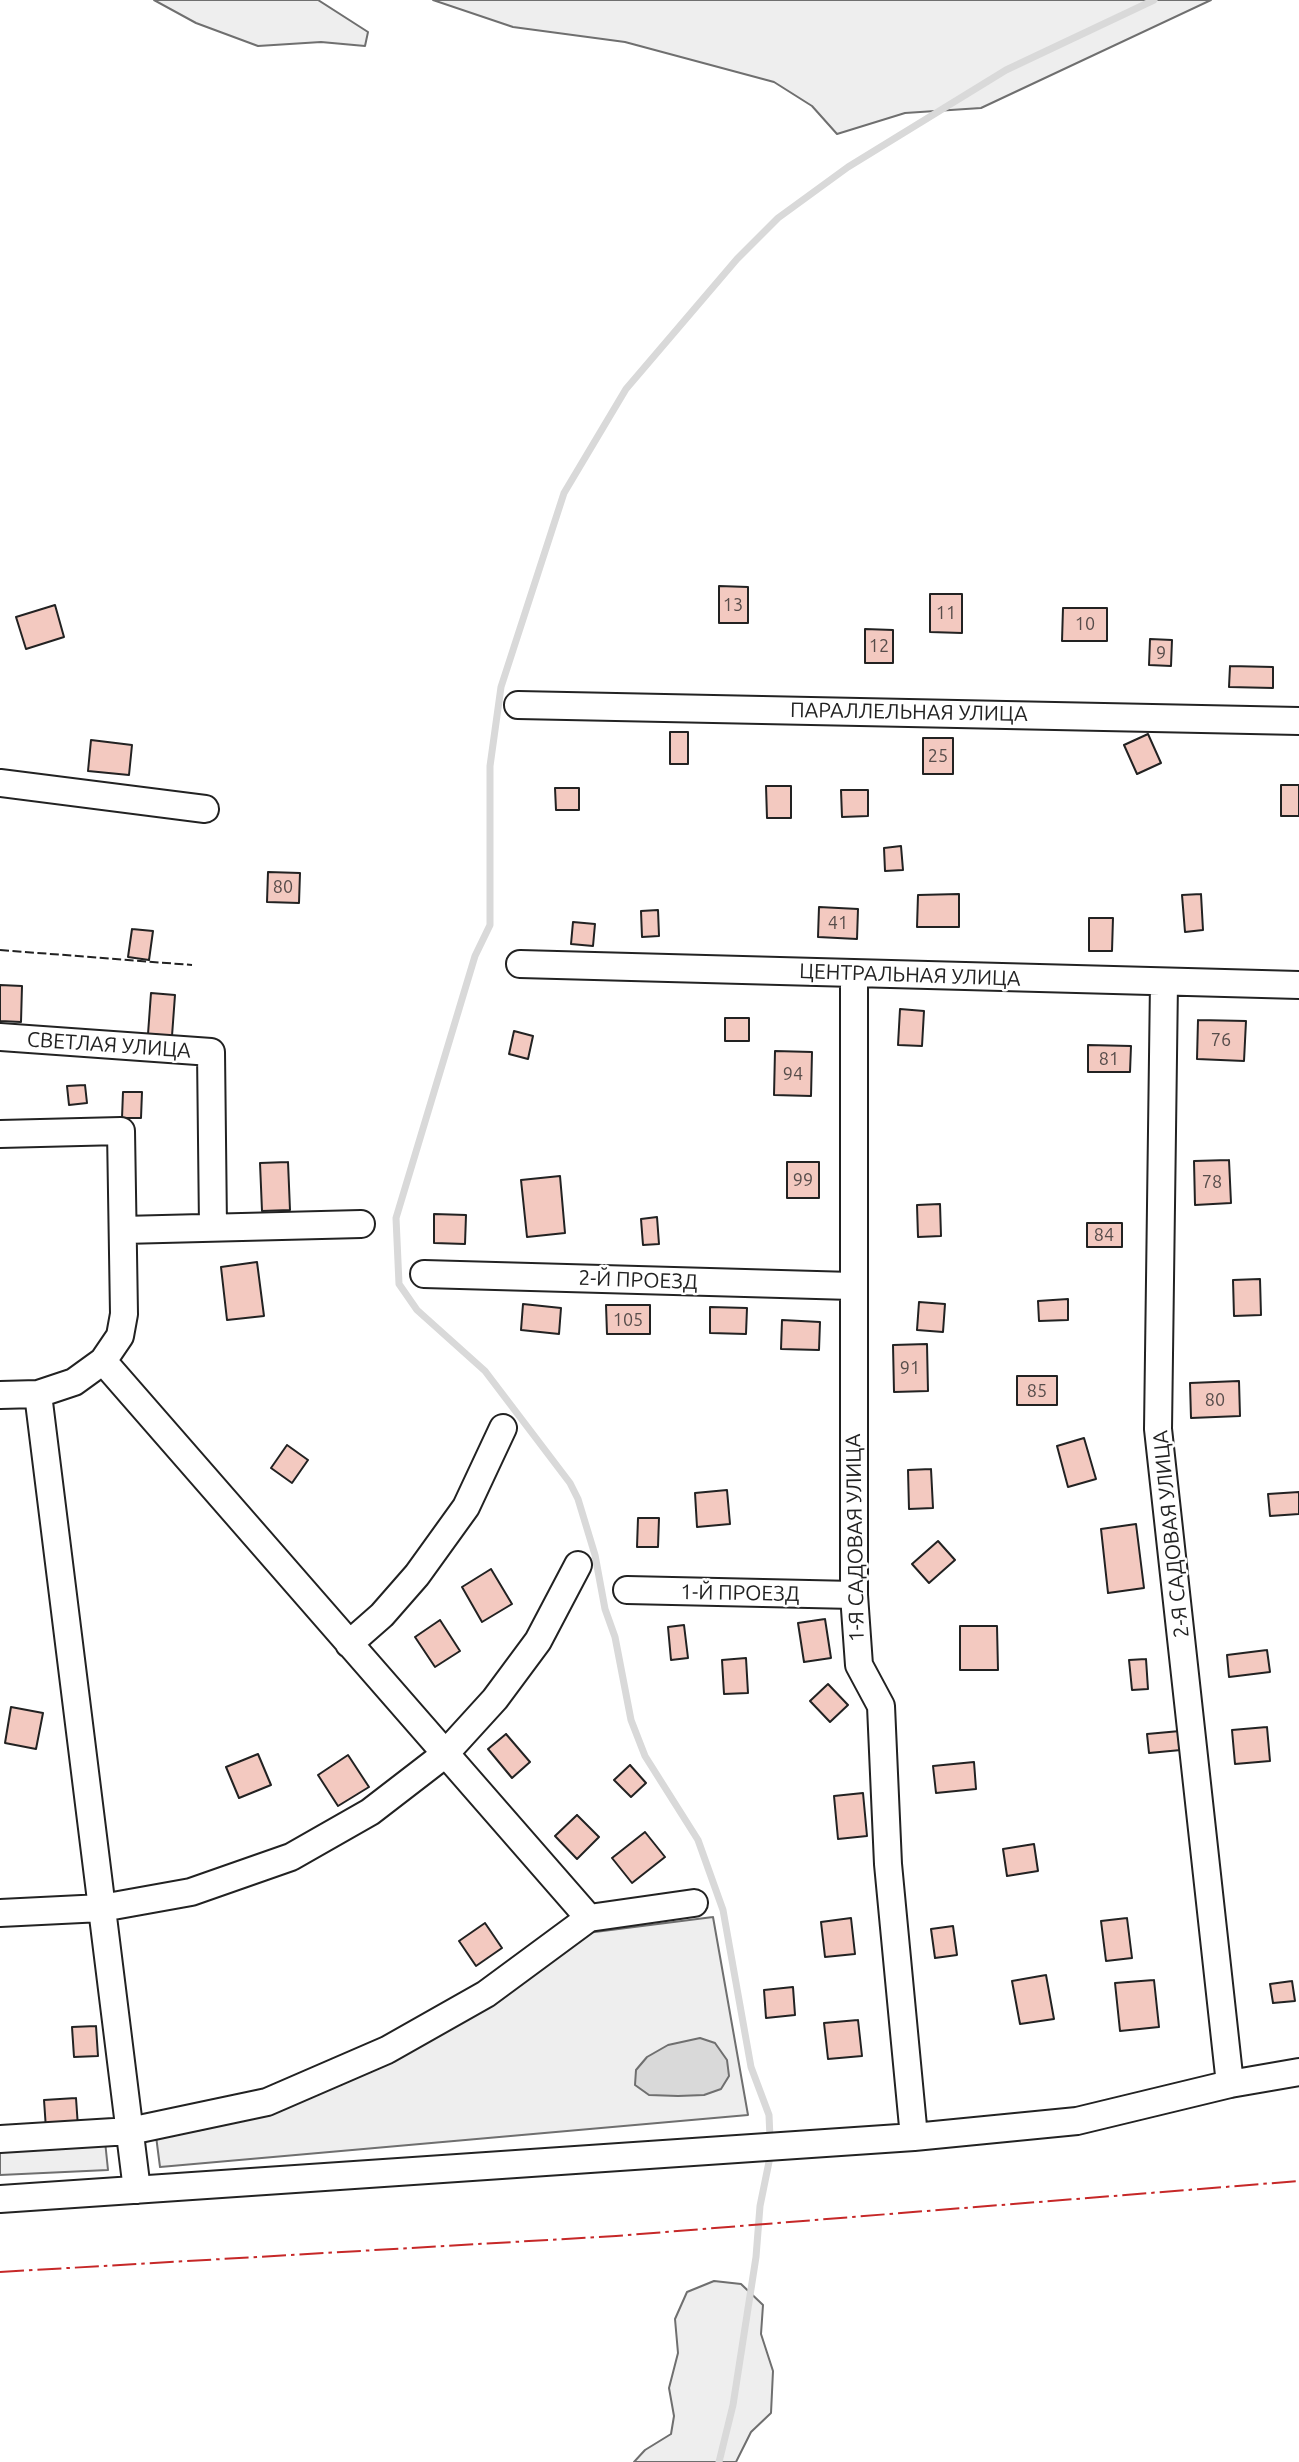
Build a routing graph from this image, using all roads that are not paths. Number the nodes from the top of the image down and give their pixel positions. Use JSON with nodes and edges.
{"nodes":[{"id":1,"x":518,"y":705,"type":"dead end"},
{"id":2,"x":1299,"y":721,"type":"edge"},
{"id":3,"x":0,"y":783,"type":"edge"},
{"id":4,"x":205,"y":809,"type":"dead end"},
{"id":5,"x":520,"y":964,"type":"dead end"},
{"id":6,"x":854,"y":974,"type":"junction"},
{"id":7,"x":1164,"y":982,"type":"junction"},
{"id":8,"x":1299,"y":985,"type":"edge"},
{"id":9,"x":0,"y":1037,"type":"edge"},
{"id":10,"x":0,"y":1135,"type":"edge"},
{"id":11,"x":361,"y":1224,"type":"dead end"},
{"id":12,"x":213,"y":1227,"type":"junction"},
{"id":13,"x":123,"y":1230,"type":"junction"},
{"id":14,"x":424,"y":1274,"type":"dead end"},
{"id":15,"x":852,"y":1286,"type":"junction"},
{"id":16,"x":103,"y":1361,"type":"junction"},
{"id":17,"x":38,"y":1394,"type":"junction"},
{"id":18,"x":0,"y":1395,"type":"edge"},
{"id":19,"x":503,"y":1428,"type":"dead end"},
{"id":20,"x":578,"y":1565,"type":"dead end"},
{"id":21,"x":627,"y":1590,"type":"dead end"},
{"id":22,"x":854,"y":1595,"type":"junction"},
{"id":23,"x":349,"y":1644,"type":"junction"},
{"id":24,"x":444,"y":1755,"type":"junction"},
{"id":25,"x":694,"y":1903,"type":"dead end"},
{"id":26,"x":102,"y":1909,"type":"junction"},
{"id":27,"x":0,"y":1913,"type":"edge"},
{"id":28,"x":589,"y":1918,"type":"junction"},
{"id":29,"x":1299,"y":2072,"type":"edge"},
{"id":30,"x":1230,"y":2084,"type":"junction"},
{"id":31,"x":130,"y":2131,"type":"junction"},
{"id":32,"x":914,"y":2137,"type":"junction"},
{"id":33,"x":0,"y":2138,"type":"edge"},
{"id":34,"x":137,"y":2190,"type":"junction"},
{"id":35,"x":0,"y":2199,"type":"edge"}],
"edges":[{"from":1,"to":2,"type":"street","name":"ПАРАЛЛЕЛЬНАЯ УЛИЦА"},
{"from":3,"to":4,"type":"street"},
{"from":5,"to":6,"type":"street","name":"ЦЕНТРАЛЬНАЯ УЛИЦА"},
{"from":6,"to":7,"type":"street","name":"ЦЕНТРАЛЬНАЯ УЛИЦА"},
{"from":6,"to":15,"type":"street","name":"1-Я САДОВАЯ УЛИЦА"},
{"from":7,"to":8,"type":"street","name":"ЦЕНТРАЛЬНАЯ УЛИЦА"},
{"from":7,"to":30,"type":"street","name":"2-Я САДОВАЯ УЛИЦА"},
{"from":9,"to":12,"type":"street","name":"СВЕТЛАЯ УЛИЦА"},
{"from":10,"to":13,"type":"street"},
{"from":11,"to":12,"type":"street"},
{"from":12,"to":13,"type":"street"},
{"from":13,"to":16,"type":"street"},
{"from":14,"to":15,"type":"street","name":"2-Й ПРОЕЗД"},
{"from":15,"to":22,"type":"street","name":"1-Я САДОВАЯ УЛИЦА"},
{"from":16,"to":17,"type":"street"},
{"from":16,"to":23,"type":"street"},
{"from":17,"to":18,"type":"street"},
{"from":17,"to":26,"type":"street"},
{"from":19,"to":23,"type":"street"},
{"from":20,"to":24,"type":"street"},
{"from":21,"to":22,"type":"street","name":"1-Й ПРОЕЗД"},
{"from":22,"to":32,"type":"street","name":"1-Я САДОВАЯ УЛИЦА"},
{"from":23,"to":24,"type":"street"},
{"from":24,"to":26,"type":"street"},
{"from":24,"to":28,"type":"street"},
{"from":25,"to":28,"type":"street"},
{"from":26,"to":27,"type":"street"},
{"from":26,"to":31,"type":"street"},
{"from":28,"to":31,"type":"street"},
{"from":29,"to":30,"type":"street"},
{"from":30,"to":32,"type":"street"},
{"from":31,"to":33,"type":"street"},
{"from":31,"to":34,"type":"street"},
{"from":32,"to":34,"type":"street"},
{"from":34,"to":35,"type":"street"}]}
